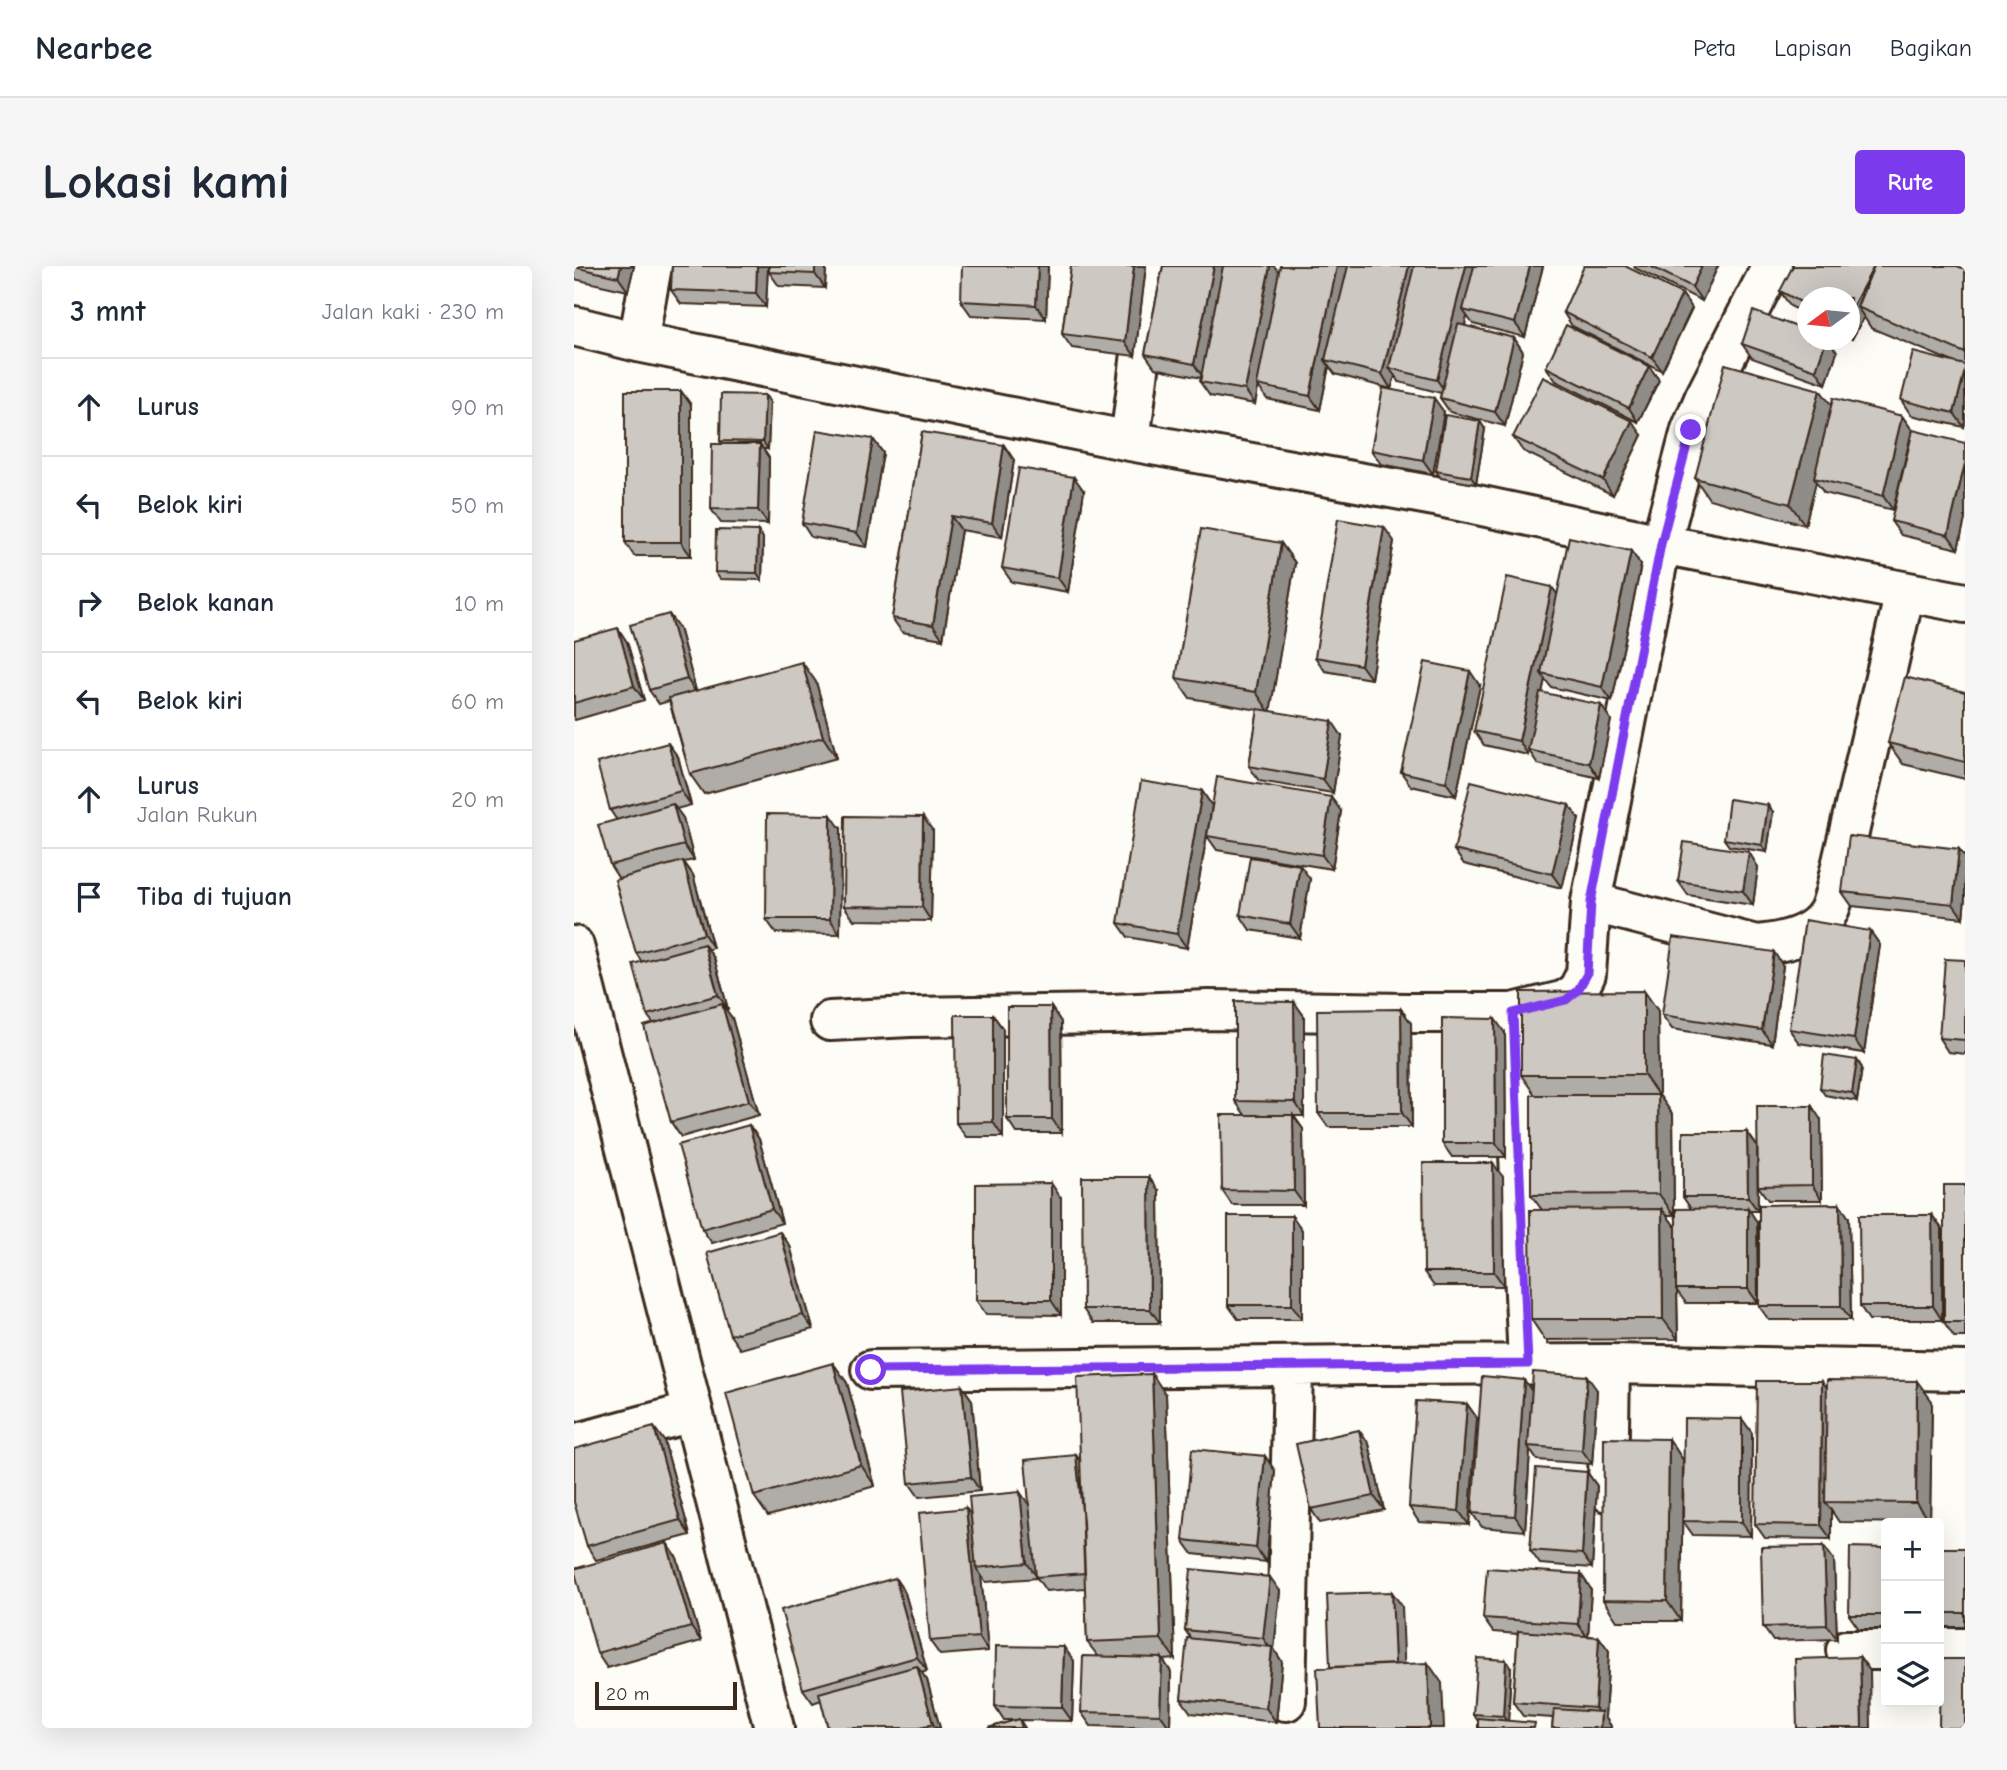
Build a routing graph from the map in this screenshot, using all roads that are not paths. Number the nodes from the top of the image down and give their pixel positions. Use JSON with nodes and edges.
{"nodes":[{"id":1,"x":652,"y":266,"type":"edge"},
{"id":2,"x":1152,"y":266,"type":"edge"},
{"id":3,"x":1772,"y":266,"type":"edge"},
{"id":4,"x":574,"y":326,"type":"edge"},
{"id":5,"x":638,"y":342,"type":"junction"},
{"id":6,"x":1130,"y":441,"type":"junction"},
{"id":7,"x":1661,"y":544,"type":"junction"},
{"id":8,"x":1905,"y":592,"type":"junction"},
{"id":9,"x":1965,"y":603,"type":"edge"},
{"id":10,"x":1591,"y":902,"type":"junction"},
{"id":11,"x":574,"y":946,"type":"edge"},
{"id":12,"x":1513,"y":1013,"type":"junction"},
{"id":13,"x":830,"y":1021,"type":"dead end"},
{"id":14,"x":1528,"y":1364,"type":"junction"},
{"id":15,"x":1610,"y":1364,"type":"junction"},
{"id":16,"x":1293,"y":1366,"type":"junction"},
{"id":17,"x":871,"y":1370,"type":"dead end"},
{"id":18,"x":1965,"y":1371,"type":"edge"},
{"id":19,"x":692,"y":1412,"type":"junction"},
{"id":20,"x":574,"y":1444,"type":"edge"},
{"id":21,"x":1608,"y":1532,"type":"edge"},
{"id":22,"x":1944,"y":1648,"type":"edge"},
{"id":23,"x":1965,"y":1648,"type":"edge"},
{"id":24,"x":1846,"y":1650,"type":"dead end"},
{"id":25,"x":1881,"y":1650,"type":"edge"},
{"id":26,"x":1286,"y":1701,"type":"dead end"},
{"id":27,"x":774,"y":1728,"type":"edge"}],
"edges":[{"from":1,"to":5,"type":"street"},
{"from":2,"to":6,"type":"street"},
{"from":3,"to":7,"type":"street"},
{"from":4,"to":5,"type":"street"},
{"from":5,"to":6,"type":"street"},
{"from":6,"to":7,"type":"street"},
{"from":7,"to":8,"type":"street"},
{"from":7,"to":10,"type":"street"},
{"from":8,"to":9,"type":"street"},
{"from":8,"to":10,"type":"street"},
{"from":10,"to":12,"type":"street"},
{"from":11,"to":19,"type":"street"},
{"from":12,"to":13,"type":"street"},
{"from":12,"to":14,"type":"street"},
{"from":14,"to":15,"type":"street"},
{"from":14,"to":16,"type":"street"},
{"from":15,"to":18,"type":"street"},
{"from":15,"to":21,"type":"street"},
{"from":16,"to":17,"type":"street"},
{"from":16,"to":26,"type":"street"},
{"from":19,"to":20,"type":"street"},
{"from":19,"to":27,"type":"street"},
{"from":22,"to":23,"type":"street"},
{"from":24,"to":25,"type":"street"}]}
